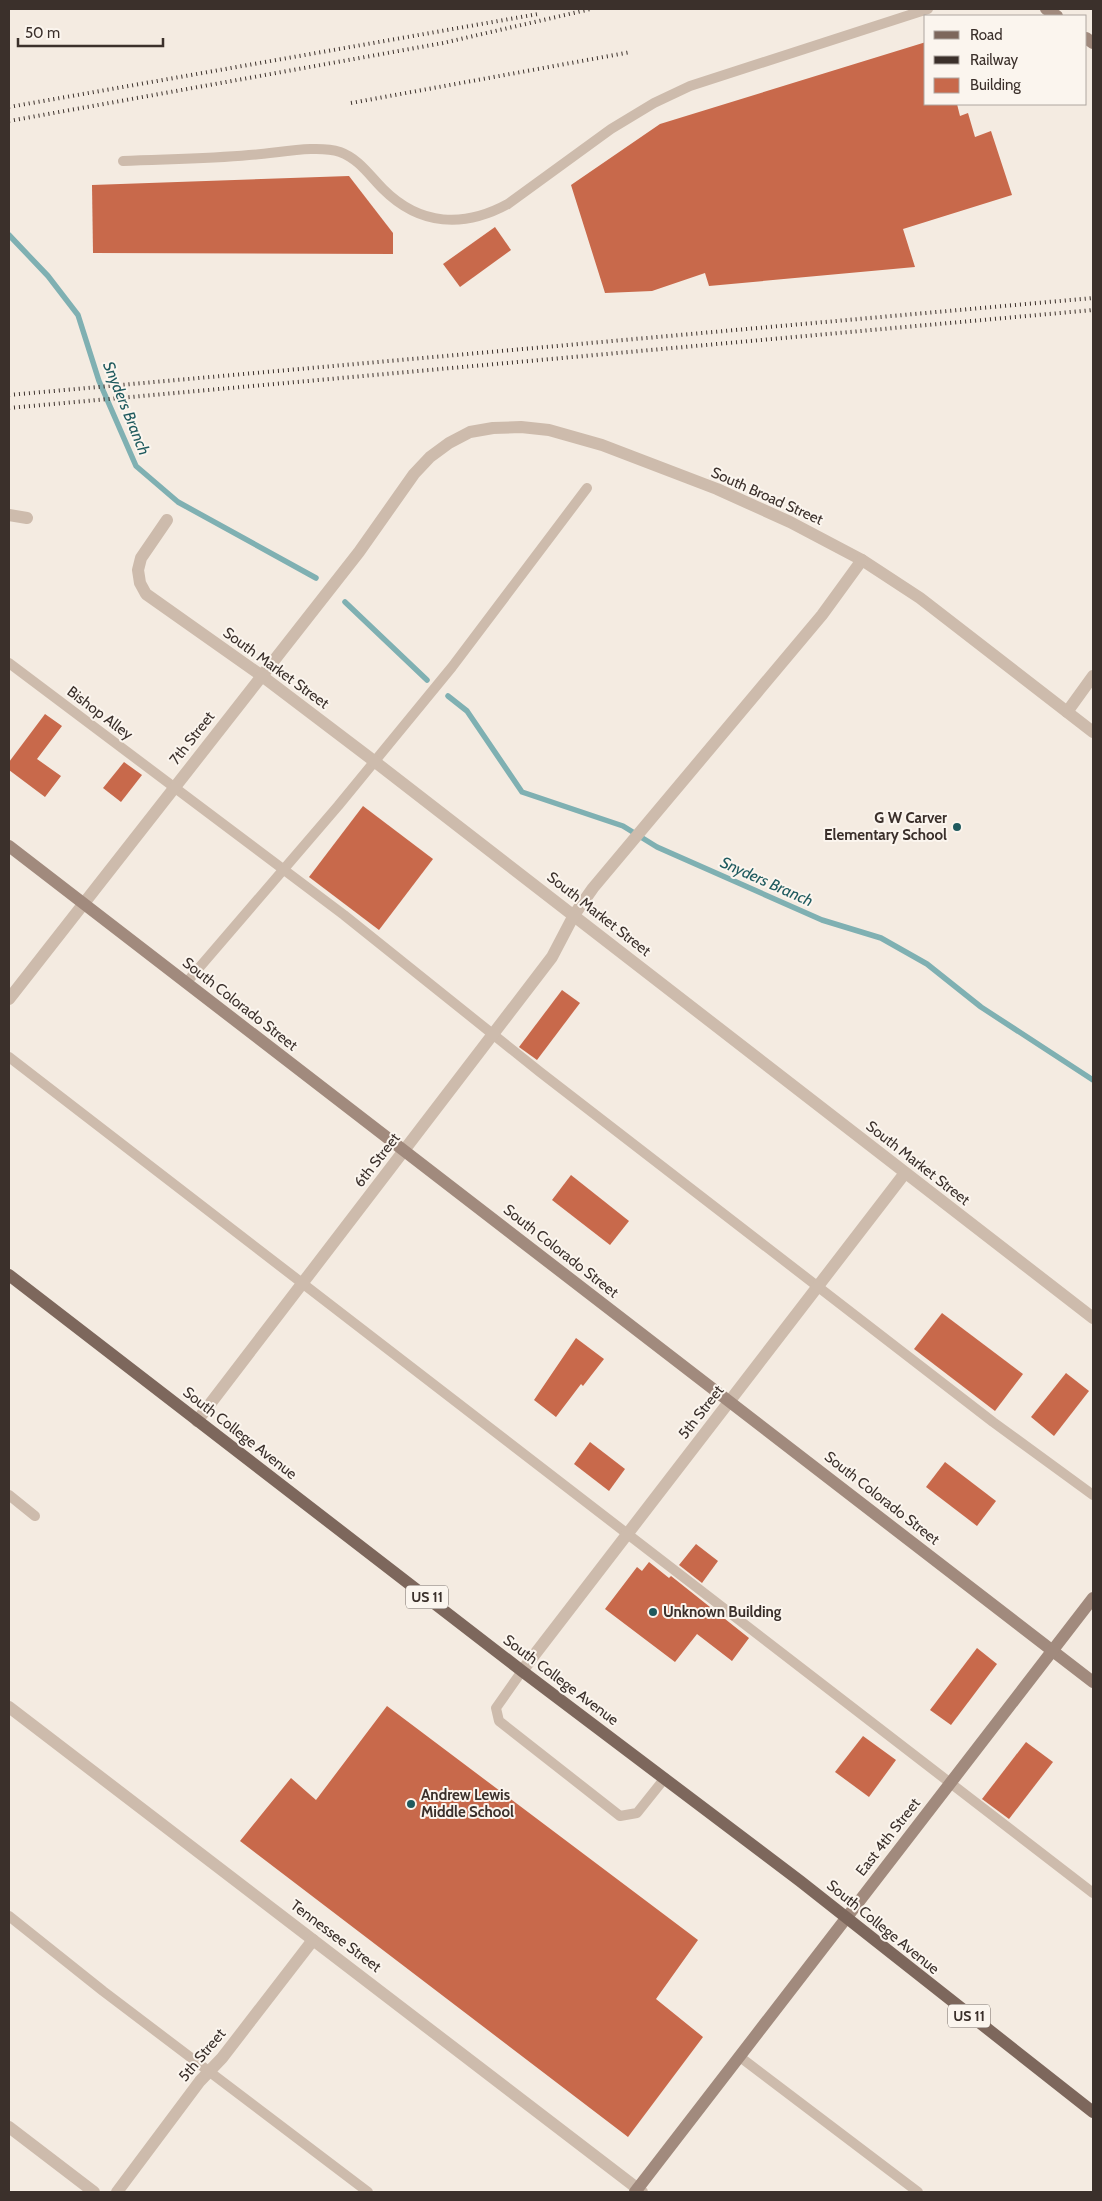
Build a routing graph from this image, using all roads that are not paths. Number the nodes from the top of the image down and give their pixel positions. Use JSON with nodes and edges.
{"nodes":[{"id":1,"x":928,"y":9,"type":"edge"},
{"id":2,"x":123,"y":161,"type":"dead end"},
{"id":3,"x":587,"y":488,"type":"dead end"},
{"id":4,"x":399,"y":495,"type":"joint"},
{"id":5,"x":9,"y":515,"type":"edge"},
{"id":6,"x":26,"y":518,"type":"dead end"},
{"id":7,"x":168,"y":520,"type":"dead end"},
{"id":8,"x":862,"y":560,"type":"junction"},
{"id":9,"x":9,"y":663,"type":"edge"},
{"id":10,"x":262,"y":676,"type":"junction"},
{"id":11,"x":1093,"y":676,"type":"edge"},
{"id":12,"x":1067,"y":712,"type":"junction"},
{"id":13,"x":1093,"y":732,"type":"edge"},
{"id":14,"x":374,"y":761,"type":"junction"},
{"id":15,"x":174,"y":788,"type":"junction"},
{"id":16,"x":9,"y":846,"type":"edge"},
{"id":17,"x":283,"y":870,"type":"junction"},
{"id":18,"x":82,"y":903,"type":"junction"},
{"id":19,"x":574,"y":915,"type":"junction"},
{"id":20,"x":186,"y":983,"type":"junction"},
{"id":21,"x":9,"y":999,"type":"edge"},
{"id":22,"x":493,"y":1035,"type":"junction"},
{"id":23,"x":9,"y":1057,"type":"edge"},
{"id":24,"x":404,"y":1151,"type":"junction"},
{"id":25,"x":905,"y":1173,"type":"junction"},
{"id":26,"x":9,"y":1275,"type":"edge"},
{"id":27,"x":303,"y":1283,"type":"junction"},
{"id":28,"x":818,"y":1287,"type":"junction"},
{"id":29,"x":1093,"y":1318,"type":"edge"},
{"id":30,"x":730,"y":1401,"type":"junction"},
{"id":31,"x":197,"y":1420,"type":"junction"},
{"id":32,"x":1093,"y":1494,"type":"edge"},
{"id":33,"x":9,"y":1496,"type":"edge"},
{"id":34,"x":35,"y":1516,"type":"dead end"},
{"id":35,"x":627,"y":1533,"type":"junction"},
{"id":36,"x":1093,"y":1598,"type":"edge"},
{"id":37,"x":1053,"y":1651,"type":"junction"},
{"id":38,"x":522,"y":1671,"type":"junction"},
{"id":39,"x":1093,"y":1682,"type":"edge"},
{"id":40,"x":9,"y":1708,"type":"edge"},
{"id":41,"x":665,"y":1778,"type":"junction"},
{"id":42,"x":950,"y":1783,"type":"junction"},
{"id":43,"x":1093,"y":1893,"type":"edge"},
{"id":44,"x":9,"y":1916,"type":"edge"},
{"id":45,"x":846,"y":1918,"type":"junction"},
{"id":46,"x":313,"y":1940,"type":"junction"},
{"id":47,"x":740,"y":2057,"type":"junction"},
{"id":48,"x":210,"y":2072,"type":"junction"},
{"id":49,"x":1093,"y":2112,"type":"edge"},
{"id":50,"x":9,"y":2127,"type":"edge"},
{"id":51,"x":638,"y":2191,"type":"edge"},
{"id":52,"x":94,"y":2192,"type":"edge"},
{"id":53,"x":117,"y":2192,"type":"edge"},
{"id":54,"x":368,"y":2192,"type":"edge"},
{"id":55,"x":918,"y":2192,"type":"edge"}],
"edges":[{"from":1,"to":2,"type":"lane"},
{"from":3,"to":14,"type":"lane"},
{"from":4,"to":8,"type":"street","name":"South Broad Street"},
{"from":4,"to":10,"type":"street","name":"7th Street"},
{"from":5,"to":6,"type":"street"},
{"from":7,"to":10,"type":"street","name":"South Market Street"},
{"from":8,"to":12,"type":"street","name":"South Broad Street"},
{"from":8,"to":19,"type":"street","name":"6th Street"},
{"from":9,"to":15,"type":"lane","name":"Bishop Alley"},
{"from":10,"to":14,"type":"street","name":"South Market Street"},
{"from":10,"to":15,"type":"street","name":"7th Street"},
{"from":11,"to":12,"type":"street"},
{"from":12,"to":13,"type":"street","name":"South Broad Street"},
{"from":14,"to":17,"type":"lane"},
{"from":14,"to":19,"type":"street","name":"South Market Street"},
{"from":15,"to":17,"type":"lane","name":"Bishop Alley"},
{"from":15,"to":18,"type":"street","name":"7th Street"},
{"from":16,"to":18,"type":"street","name":"South Colorado Street"},
{"from":17,"to":20,"type":"lane"},
{"from":17,"to":22,"type":"lane","name":"Bishop Alley"},
{"from":18,"to":20,"type":"street","name":"South Colorado Street"},
{"from":18,"to":21,"type":"street","name":"7th Street"},
{"from":19,"to":22,"type":"street","name":"6th Street"},
{"from":19,"to":25,"type":"street","name":"South Market Street"},
{"from":20,"to":24,"type":"street","name":"South Colorado Street"},
{"from":22,"to":24,"type":"street","name":"6th Street"},
{"from":22,"to":28,"type":"lane","name":"Bishop Alley"},
{"from":23,"to":27,"type":"lane"},
{"from":24,"to":27,"type":"street","name":"6th Street"},
{"from":24,"to":30,"type":"street","name":"South Colorado Street"},
{"from":25,"to":28,"type":"street","name":"5th Street"},
{"from":25,"to":29,"type":"street","name":"South Market Street"},
{"from":26,"to":31,"type":"main road","name":"South College Avenue","number":"US 11"},
{"from":27,"to":31,"type":"street","name":"6th Street"},
{"from":27,"to":35,"type":"lane"},
{"from":28,"to":30,"type":"street","name":"5th Street"},
{"from":28,"to":32,"type":"lane","name":"Bishop Alley"},
{"from":30,"to":35,"type":"street","name":"5th Street"},
{"from":30,"to":37,"type":"street","name":"South Colorado Street"},
{"from":31,"to":38,"type":"main road","name":"South College Avenue","number":"US 11"},
{"from":33,"to":34,"type":"lane"},
{"from":35,"to":38,"type":"street","name":"5th Street"},
{"from":35,"to":42,"type":"lane"},
{"from":36,"to":37,"type":"street","name":"East 4th Street"},
{"from":37,"to":39,"type":"street","name":"South Colorado Street"},
{"from":37,"to":42,"type":"street","name":"East 4th Street"},
{"from":38,"to":41,"type":"main road","name":"South College Avenue","number":"US 11"},
{"from":38,"to":41,"type":"lane"},
{"from":40,"to":46,"type":"street","name":"Tennessee Street"},
{"from":41,"to":45,"type":"main road","name":"South College Avenue","number":"US 11"},
{"from":42,"to":43,"type":"lane"},
{"from":42,"to":45,"type":"street","name":"East 4th Street"},
{"from":44,"to":48,"type":"lane"},
{"from":45,"to":47,"type":"street","name":"East 4th Street"},
{"from":45,"to":49,"type":"main road","name":"South College Avenue","number":"US 11"},
{"from":46,"to":48,"type":"street","name":"5th Street"},
{"from":46,"to":51,"type":"street","name":"Tennessee Street"},
{"from":47,"to":51,"type":"street","name":"East 4th Street"},
{"from":47,"to":55,"type":"lane"},
{"from":48,"to":53,"type":"street","name":"5th Street"},
{"from":48,"to":54,"type":"lane"},
{"from":50,"to":52,"type":"street"}]}
